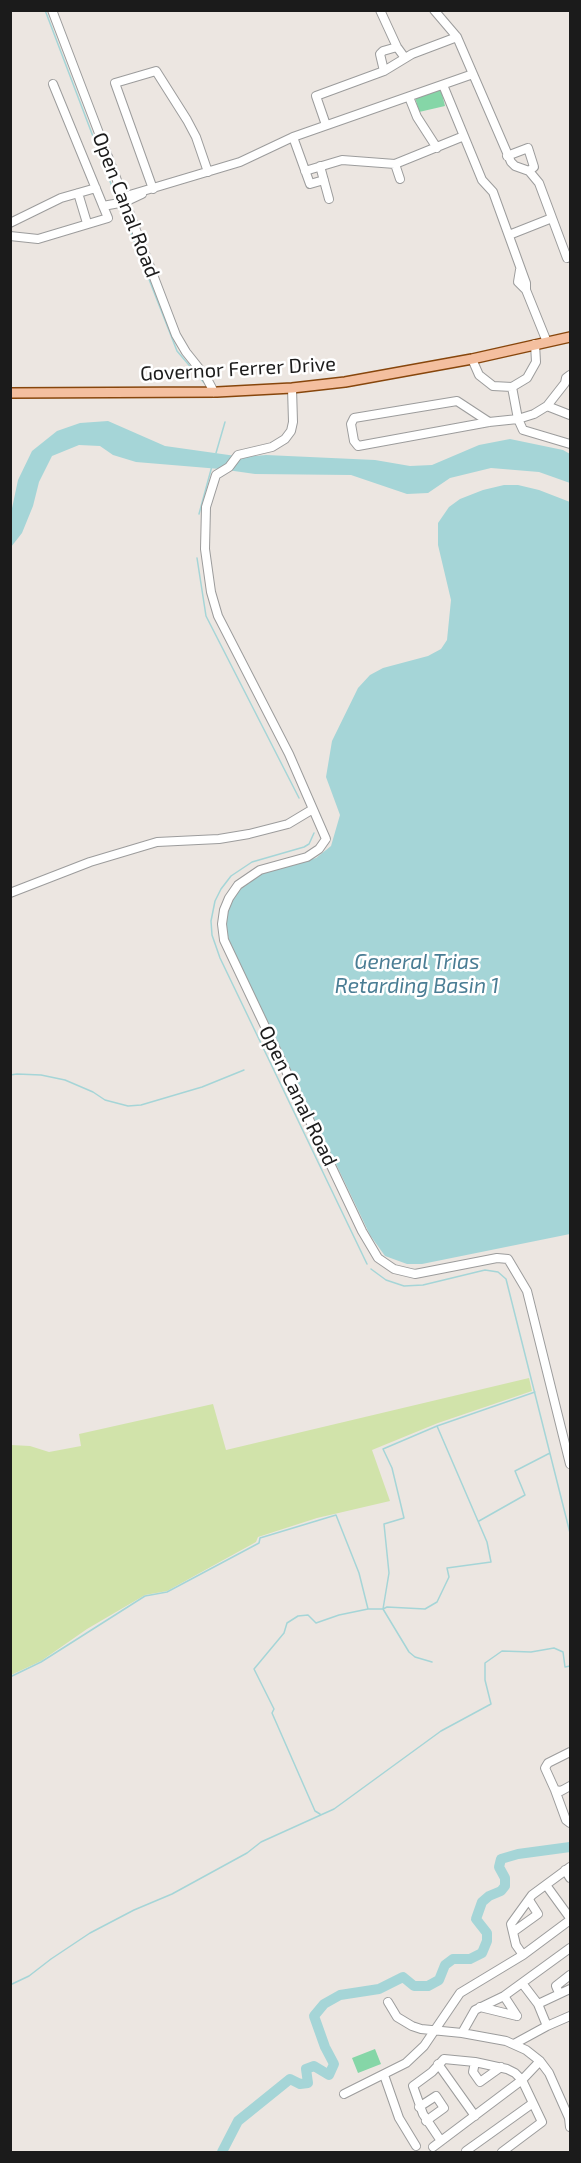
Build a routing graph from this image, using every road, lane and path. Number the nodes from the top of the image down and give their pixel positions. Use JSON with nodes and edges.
{"nodes":[{"id":1,"x":52,"y":10,"type":"edge"},
{"id":2,"x":381,"y":10,"type":"edge"},
{"id":3,"x":434,"y":10,"type":"edge"},
{"id":4,"x":457,"y":37,"type":"junction"},
{"id":5,"x":397,"y":47,"type":"junction"},
{"id":6,"x":405,"y":58,"type":"junction"},
{"id":7,"x":384,"y":71,"type":"junction"},
{"id":8,"x":473,"y":74,"type":"junction"},
{"id":9,"x":54,"y":84,"type":"dead end"},
{"id":10,"x":443,"y":85,"type":"junction"},
{"id":11,"x":409,"y":97,"type":"junction"},
{"id":12,"x":326,"y":125,"type":"junction"},
{"id":13,"x":464,"y":136,"type":"junction"},
{"id":14,"x":293,"y":137,"type":"junction"},
{"id":15,"x":437,"y":148,"type":"junction"},
{"id":16,"x":507,"y":156,"type":"junction"},
{"id":17,"x":395,"y":164,"type":"junction"},
{"id":18,"x":320,"y":166,"type":"junction"},
{"id":19,"x":305,"y":171,"type":"junction"},
{"id":20,"x":529,"y":171,"type":"junction"},
{"id":21,"x":208,"y":172,"type":"junction"},
{"id":22,"x":400,"y":179,"type":"dead end"},
{"id":23,"x":324,"y":180,"type":"junction"},
{"id":24,"x":96,"y":188,"type":"junction"},
{"id":25,"x":151,"y":190,"type":"junction"},
{"id":26,"x":78,"y":193,"type":"junction"},
{"id":27,"x":328,"y":199,"type":"dead end"},
{"id":28,"x":124,"y":200,"type":"junction"},
{"id":29,"x":103,"y":206,"type":"junction"},
{"id":30,"x":552,"y":218,"type":"junction"},
{"id":31,"x":10,"y":223,"type":"edge"},
{"id":32,"x":87,"y":223,"type":"junction"},
{"id":33,"x":509,"y":235,"type":"junction"},
{"id":34,"x":10,"y":236,"type":"edge"},
{"id":35,"x":567,"y":258,"type":"dead end"},
{"id":36,"x":570,"y":337,"type":"edge"},
{"id":37,"x":547,"y":342,"type":"junction"},
{"id":38,"x":535,"y":344,"type":"junction"},
{"id":39,"x":472,"y":359,"type":"junction"},
{"id":40,"x":570,"y":375,"type":"edge"},
{"id":41,"x":568,"y":384,"type":"edge"},
{"id":42,"x":512,"y":387,"type":"junction"},
{"id":43,"x":292,"y":388,"type":"junction"},
{"id":44,"x":214,"y":392,"type":"junction"},
{"id":45,"x":10,"y":393,"type":"edge"},
{"id":46,"x":547,"y":406,"type":"junction"},
{"id":47,"x":570,"y":415,"type":"edge"},
{"id":48,"x":518,"y":419,"type":"junction"},
{"id":49,"x":489,"y":422,"type":"junction"},
{"id":50,"x":570,"y":444,"type":"edge"},
{"id":51,"x":313,"y":809,"type":"junction"},
{"id":52,"x":10,"y":893,"type":"edge"},
{"id":53,"x":570,"y":1464,"type":"edge"},
{"id":54,"x":570,"y":1752,"type":"edge"},
{"id":55,"x":570,"y":1786,"type":"edge"},
{"id":56,"x":555,"y":1790,"type":"junction"},
{"id":57,"x":570,"y":1823,"type":"edge"},
{"id":58,"x":568,"y":1869,"type":"edge"},
{"id":59,"x":570,"y":1878,"type":"edge"},
{"id":60,"x":546,"y":1885,"type":"junction"},
{"id":61,"x":529,"y":1900,"type":"junction"},
{"id":62,"x":570,"y":1919,"type":"edge"},
{"id":63,"x":513,"y":1932,"type":"junction"},
{"id":64,"x":570,"y":1947,"type":"edge"},
{"id":65,"x":523,"y":1955,"type":"junction"},
{"id":66,"x":570,"y":1975,"type":"edge"},
{"id":67,"x":522,"y":1983,"type":"junction"},
{"id":68,"x":570,"y":1989,"type":"edge"},
{"id":69,"x":559,"y":1993,"type":"junction"},
{"id":70,"x":504,"y":1995,"type":"junction"},
{"id":71,"x":388,"y":2002,"type":"dead end"},
{"id":72,"x":538,"y":2004,"type":"junction"},
{"id":73,"x":480,"y":2007,"type":"junction"},
{"id":74,"x":570,"y":2016,"type":"edge"},
{"id":75,"x":547,"y":2026,"type":"junction"},
{"id":76,"x":435,"y":2030,"type":"junction"},
{"id":77,"x":462,"y":2032,"type":"junction"},
{"id":78,"x":514,"y":2044,"type":"junction"},
{"id":79,"x":540,"y":2061,"type":"junction"},
{"id":80,"x":475,"y":2062,"type":"junction"},
{"id":81,"x":438,"y":2064,"type":"junction"},
{"id":82,"x":501,"y":2067,"type":"junction"},
{"id":83,"x":384,"y":2075,"type":"junction"},
{"id":84,"x":522,"y":2080,"type":"junction"},
{"id":85,"x":344,"y":2094,"type":"dead end"},
{"id":86,"x":533,"y":2103,"type":"junction"},
{"id":87,"x":419,"y":2107,"type":"junction"},
{"id":88,"x":476,"y":2116,"type":"junction"},
{"id":89,"x":570,"y":2118,"type":"edge"},
{"id":90,"x":426,"y":2121,"type":"junction"},
{"id":91,"x":570,"y":2127,"type":"edge"},
{"id":92,"x":441,"y":2141,"type":"junction"},
{"id":93,"x":416,"y":2146,"type":"dead end"},
{"id":94,"x":433,"y":2147,"type":"dead end"},
{"id":95,"x":466,"y":2151,"type":"dead end"},
{"id":96,"x":502,"y":2152,"type":"edge"}],
"edges":[{"from":1,"to":28,"type":"street","name":"Open Canal Road"},
{"from":2,"to":5,"type":"street"},
{"from":3,"to":4,"type":"street"},
{"from":4,"to":6,"type":"street"},
{"from":4,"to":8,"type":"street"},
{"from":5,"to":6,"type":"street"},
{"from":5,"to":7,"type":"street"},
{"from":6,"to":7,"type":"street"},
{"from":7,"to":12,"type":"street"},
{"from":8,"to":10,"type":"street"},
{"from":8,"to":16,"type":"street"},
{"from":9,"to":24,"type":"street"},
{"from":10,"to":11,"type":"street"},
{"from":10,"to":13,"type":"street"},
{"from":11,"to":12,"type":"street"},
{"from":11,"to":15,"type":"street"},
{"from":12,"to":14,"type":"street"},
{"from":13,"to":15,"type":"street"},
{"from":13,"to":33,"type":"street"},
{"from":14,"to":19,"type":"street"},
{"from":14,"to":21,"type":"street"},
{"from":15,"to":17,"type":"street"},
{"from":16,"to":20,"type":"street"},
{"from":16,"to":20,"type":"street"},
{"from":17,"to":18,"type":"street"},
{"from":17,"to":22,"type":"street"},
{"from":18,"to":19,"type":"street"},
{"from":18,"to":23,"type":"street"},
{"from":19,"to":23,"type":"street"},
{"from":20,"to":30,"type":"street"},
{"from":21,"to":25,"type":"street"},
{"from":21,"to":25,"type":"street"},
{"from":23,"to":27,"type":"street"},
{"from":24,"to":26,"type":"street"},
{"from":24,"to":29,"type":"street"},
{"from":25,"to":28,"type":"street"},
{"from":26,"to":31,"type":"street"},
{"from":26,"to":32,"type":"street"},
{"from":28,"to":29,"type":"street"},
{"from":28,"to":44,"type":"street","name":"Open Canal Road"},
{"from":29,"to":32,"type":"street"},
{"from":30,"to":33,"type":"street"},
{"from":30,"to":35,"type":"street"},
{"from":32,"to":34,"type":"street"},
{"from":33,"to":37,"type":"street"},
{"from":36,"to":37,"type":"main road","name":"Governor Ferrer Drive"},
{"from":37,"to":38,"type":"main road","name":"Governor Ferrer Drive"},
{"from":38,"to":39,"type":"main road","name":"Governor Ferrer Drive"},
{"from":38,"to":42,"type":"street"},
{"from":39,"to":42,"type":"street"},
{"from":39,"to":43,"type":"main road","name":"Governor Ferrer Drive"},
{"from":40,"to":41,"type":"street"},
{"from":41,"to":46,"type":"street"},
{"from":42,"to":48,"type":"street"},
{"from":43,"to":44,"type":"main road","name":"Governor Ferrer Drive"},
{"from":43,"to":51,"type":"street","name":"Open Canal Road"},
{"from":44,"to":45,"type":"main road","name":"Governor Ferrer Drive"},
{"from":46,"to":47,"type":"street"},
{"from":46,"to":48,"type":"street"},
{"from":48,"to":49,"type":"street"},
{"from":48,"to":50,"type":"street"},
{"from":49,"to":49,"type":"street"},
{"from":51,"to":52,"type":"street"},
{"from":51,"to":53,"type":"street","name":"Open Canal Road"},
{"from":54,"to":56,"type":"street"},
{"from":55,"to":56,"type":"street"},
{"from":56,"to":57,"type":"street"},
{"from":58,"to":59,"type":"street"},
{"from":58,"to":60,"type":"street"},
{"from":60,"to":61,"type":"street"},
{"from":60,"to":62,"type":"street"},
{"from":61,"to":63,"type":"street"},
{"from":61,"to":63,"type":"street"},
{"from":62,"to":65,"type":"street"},
{"from":63,"to":65,"type":"street"},
{"from":64,"to":67,"type":"street"},
{"from":65,"to":76,"type":"street"},
{"from":66,"to":69,"type":"street"},
{"from":67,"to":70,"type":"street"},
{"from":67,"to":72,"type":"street"},
{"from":68,"to":69,"type":"street"},
{"from":69,"to":72,"type":"street"},
{"from":70,"to":73,"type":"street"},
{"from":70,"to":73,"type":"street"},
{"from":71,"to":76,"type":"street"},
{"from":72,"to":75,"type":"street"},
{"from":73,"to":77,"type":"street"},
{"from":74,"to":75,"type":"street"},
{"from":75,"to":78,"type":"street"},
{"from":76,"to":77,"type":"street"},
{"from":76,"to":83,"type":"street"},
{"from":77,"to":78,"type":"street"},
{"from":78,"to":79,"type":"street"},
{"from":79,"to":84,"type":"street"},
{"from":79,"to":89,"type":"street"},
{"from":80,"to":81,"type":"street"},
{"from":80,"to":82,"type":"street"},
{"from":80,"to":82,"type":"street"},
{"from":81,"to":87,"type":"street"},
{"from":81,"to":88,"type":"street"},
{"from":82,"to":84,"type":"street"},
{"from":83,"to":85,"type":"street"},
{"from":83,"to":93,"type":"street"},
{"from":84,"to":86,"type":"street"},
{"from":84,"to":88,"type":"street"},
{"from":86,"to":95,"type":"street"},
{"from":86,"to":96,"type":"street"},
{"from":87,"to":90,"type":"street"},
{"from":87,"to":90,"type":"street"},
{"from":88,"to":92,"type":"street"},
{"from":89,"to":91,"type":"street"},
{"from":90,"to":92,"type":"street"},
{"from":92,"to":94,"type":"street"}]}
